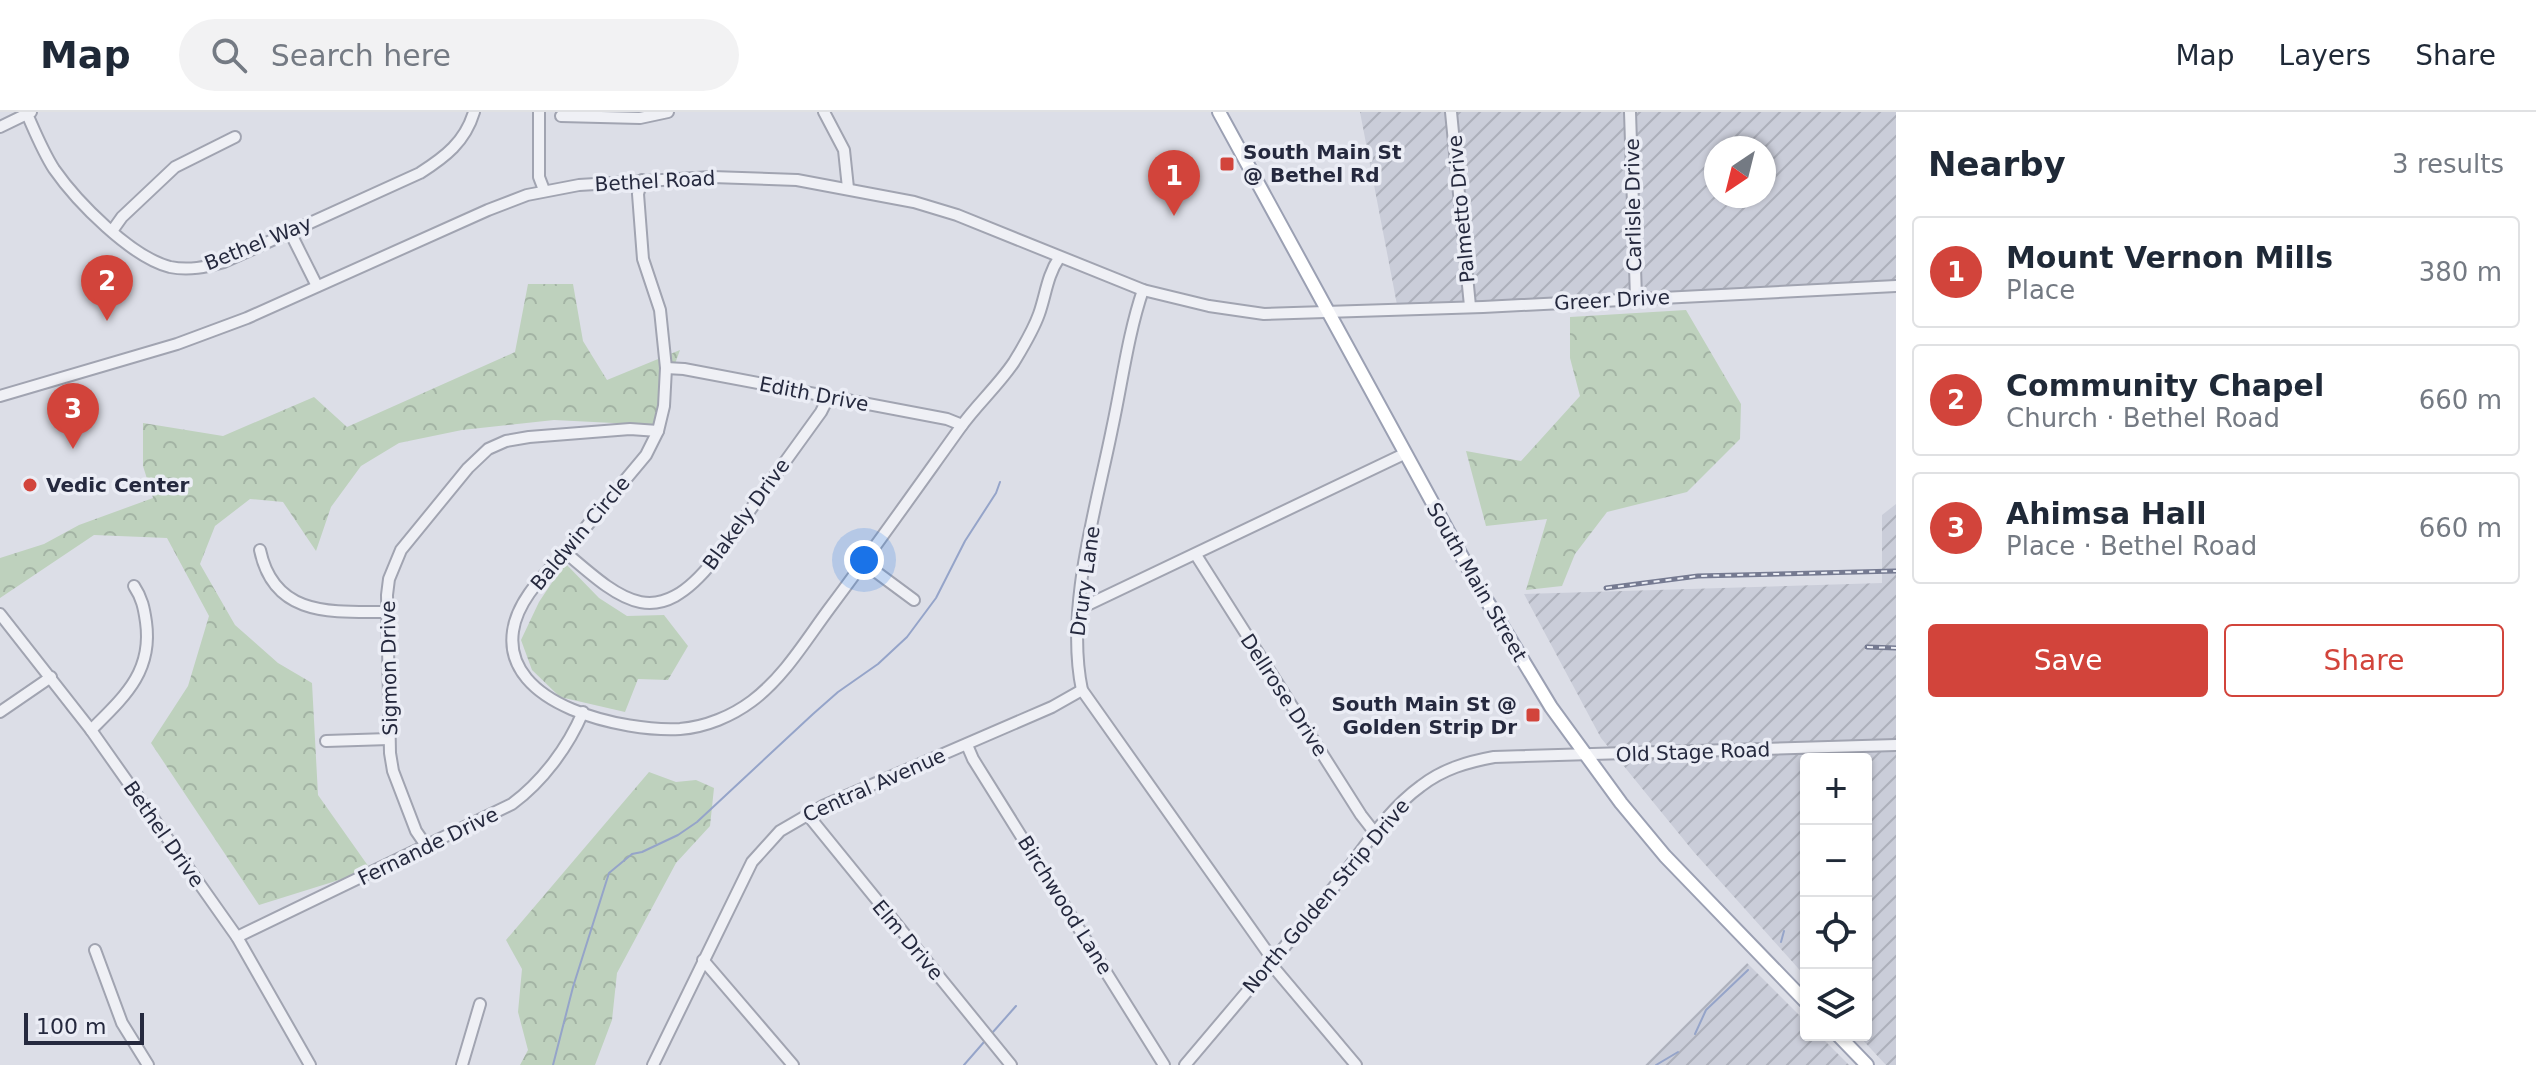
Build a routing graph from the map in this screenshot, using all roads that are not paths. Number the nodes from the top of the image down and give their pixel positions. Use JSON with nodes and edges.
{"nodes":[{"id":1,"x":474,"y":112,"type":"edge"},
{"id":2,"x":539,"y":112,"type":"edge"},
{"id":3,"x":668,"y":112,"type":"edge"},
{"id":4,"x":824,"y":112,"type":"edge"},
{"id":5,"x":1219,"y":112,"type":"edge"},
{"id":6,"x":1451,"y":112,"type":"edge"},
{"id":7,"x":1630,"y":112,"type":"edge"},
{"id":8,"x":29,"y":113,"type":"edge"},
{"id":9,"x":561,"y":116,"type":"dead end"},
{"id":10,"x":0,"y":127,"type":"edge"},
{"id":11,"x":235,"y":137,"type":"dead end"},
{"id":12,"x":642,"y":180,"type":"junction"},
{"id":13,"x":848,"y":188,"type":"junction"},
{"id":14,"x":544,"y":190,"type":"junction"},
{"id":15,"x":112,"y":231,"type":"junction"},
{"id":16,"x":290,"y":232,"type":"junction"},
{"id":17,"x":1059,"y":258,"type":"junction"},
{"id":18,"x":317,"y":286,"type":"junction"},
{"id":19,"x":1896,"y":286,"type":"edge"},
{"id":20,"x":1143,"y":290,"type":"junction"},
{"id":21,"x":1636,"y":298,"type":"junction"},
{"id":22,"x":1470,"y":306,"type":"junction"},
{"id":23,"x":1328,"y":312,"type":"junction"},
{"id":24,"x":666,"y":368,"type":"junction"},
{"id":25,"x":0,"y":396,"type":"edge"},
{"id":26,"x":828,"y":398,"type":"junction"},
{"id":27,"x":962,"y":425,"type":"junction"},
{"id":28,"x":658,"y":431,"type":"junction"},
{"id":29,"x":1404,"y":454,"type":"junction"},
{"id":30,"x":260,"y":550,"type":"dead end"},
{"id":31,"x":565,"y":552,"type":"junction"},
{"id":32,"x":1196,"y":555,"type":"junction"},
{"id":33,"x":864,"y":563,"type":"junction"},
{"id":34,"x":134,"y":586,"type":"dead end"},
{"id":35,"x":914,"y":600,"type":"dead end"},
{"id":36,"x":1079,"y":609,"type":"junction"},
{"id":37,"x":387,"y":612,"type":"junction"},
{"id":38,"x":0,"y":614,"type":"edge"},
{"id":39,"x":51,"y":677,"type":"junction"},
{"id":40,"x":1082,"y":690,"type":"junction"},
{"id":41,"x":0,"y":712,"type":"edge"},
{"id":42,"x":583,"y":712,"type":"junction"},
{"id":43,"x":91,"y":730,"type":"junction"},
{"id":44,"x":389,"y":739,"type":"junction"},
{"id":45,"x":326,"y":741,"type":"dead end"},
{"id":46,"x":967,"y":745,"type":"junction"},
{"id":47,"x":1896,"y":745,"type":"edge"},
{"id":48,"x":1586,"y":755,"type":"junction"},
{"id":49,"x":807,"y":814,"type":"junction"},
{"id":50,"x":1375,"y":833,"type":"junction"},
{"id":51,"x":427,"y":847,"type":"junction"},
{"id":52,"x":237,"y":937,"type":"junction"},
{"id":53,"x":95,"y":950,"type":"dead end"},
{"id":54,"x":703,"y":960,"type":"junction"},
{"id":55,"x":1272,"y":961,"type":"junction"},
{"id":56,"x":1800,"y":996,"type":"edge"},
{"id":57,"x":480,"y":1004,"type":"dead end"},
{"id":58,"x":1844,"y":1041,"type":"edge"},
{"id":59,"x":148,"y":1065,"type":"edge"},
{"id":60,"x":310,"y":1065,"type":"edge"},
{"id":61,"x":462,"y":1065,"type":"edge"},
{"id":62,"x":653,"y":1065,"type":"edge"},
{"id":63,"x":793,"y":1065,"type":"edge"},
{"id":64,"x":1011,"y":1065,"type":"edge"},
{"id":65,"x":1164,"y":1065,"type":"edge"},
{"id":66,"x":1185,"y":1065,"type":"edge"},
{"id":67,"x":1356,"y":1065,"type":"edge"},
{"id":68,"x":1867,"y":1065,"type":"edge"}],
"edges":[{"from":1,"to":16,"type":"street","name":"Bethel Way"},
{"from":2,"to":14,"type":"street"},
{"from":3,"to":9,"type":"street"},
{"from":4,"to":13,"type":"street"},
{"from":5,"to":23,"type":"main road","name":"South Main Street"},
{"from":6,"to":22,"type":"street","name":"Palmetto Drive"},
{"from":7,"to":21,"type":"street","name":"Carlisle Drive"},
{"from":8,"to":10,"type":"street"},
{"from":8,"to":15,"type":"street","name":"Bethel Way"},
{"from":11,"to":15,"type":"street"},
{"from":12,"to":13,"type":"street","name":"Bethel Road"},
{"from":12,"to":14,"type":"street","name":"Bethel Road"},
{"from":12,"to":24,"type":"street","name":"Baldwin Circle"},
{"from":13,"to":17,"type":"street","name":"Bethel Road"},
{"from":14,"to":18,"type":"street","name":"Bethel Road"},
{"from":15,"to":16,"type":"street","name":"Bethel Way"},
{"from":16,"to":18,"type":"street"},
{"from":17,"to":20,"type":"street","name":"Bethel Road"},
{"from":17,"to":27,"type":"street","name":"Baldwin Circle"},
{"from":18,"to":25,"type":"street","name":"Bethel Road"},
{"from":19,"to":21,"type":"street","name":"Greer Drive"},
{"from":20,"to":23,"type":"street","name":"Bethel Road"},
{"from":20,"to":36,"type":"street","name":"Drury Lane"},
{"from":21,"to":22,"type":"street","name":"Greer Drive"},
{"from":22,"to":23,"type":"street","name":"Greer Drive"},
{"from":23,"to":29,"type":"main road","name":"South Main Street"},
{"from":24,"to":26,"type":"street","name":"Edith Drive"},
{"from":24,"to":28,"type":"street","name":"Baldwin Circle"},
{"from":26,"to":27,"type":"street","name":"Edith Drive"},
{"from":26,"to":31,"type":"street","name":"Blakely Drive"},
{"from":27,"to":33,"type":"street","name":"Baldwin Circle"},
{"from":28,"to":31,"type":"street","name":"Baldwin Circle"},
{"from":28,"to":37,"type":"street","name":"Sigmon Drive"},
{"from":29,"to":32,"type":"street"},
{"from":29,"to":48,"type":"main road","name":"South Main Street"},
{"from":30,"to":37,"type":"street"},
{"from":31,"to":42,"type":"street","name":"Baldwin Circle"},
{"from":32,"to":36,"type":"street"},
{"from":32,"to":50,"type":"street","name":"Dellrose Drive"},
{"from":33,"to":35,"type":"street"},
{"from":33,"to":42,"type":"street","name":"Baldwin Circle"},
{"from":34,"to":43,"type":"street"},
{"from":36,"to":40,"type":"street","name":"Drury Lane"},
{"from":37,"to":44,"type":"street","name":"Sigmon Drive"},
{"from":38,"to":39,"type":"street","name":"Bethel Drive"},
{"from":39,"to":41,"type":"street"},
{"from":39,"to":43,"type":"street","name":"Bethel Drive"},
{"from":40,"to":46,"type":"street","name":"Central Avenue"},
{"from":40,"to":55,"type":"street","name":"Drury Lane"},
{"from":42,"to":51,"type":"street","name":"Fernande Drive"},
{"from":43,"to":52,"type":"street","name":"Bethel Drive"},
{"from":44,"to":45,"type":"street"},
{"from":44,"to":51,"type":"street","name":"Sigmon Drive"},
{"from":46,"to":49,"type":"street","name":"Central Avenue"},
{"from":46,"to":65,"type":"street","name":"Birchwood Lane"},
{"from":47,"to":48,"type":"street","name":"Old Stage Road"},
{"from":48,"to":50,"type":"street","name":"North Golden Strip Drive"},
{"from":48,"to":56,"type":"main road","name":"South Main Street"},
{"from":49,"to":54,"type":"street","name":"Central Avenue"},
{"from":49,"to":64,"type":"street","name":"Elm Drive"},
{"from":50,"to":55,"type":"street","name":"North Golden Strip Drive"},
{"from":51,"to":52,"type":"street","name":"Fernande Drive"},
{"from":52,"to":60,"type":"street","name":"Bethel Drive"},
{"from":53,"to":59,"type":"street"},
{"from":54,"to":62,"type":"street","name":"Central Avenue"},
{"from":54,"to":63,"type":"street"},
{"from":55,"to":66,"type":"street","name":"North Golden Strip Drive"},
{"from":55,"to":67,"type":"street","name":"Drury Lane"},
{"from":57,"to":61,"type":"street"},
{"from":58,"to":68,"type":"main road"}]}
